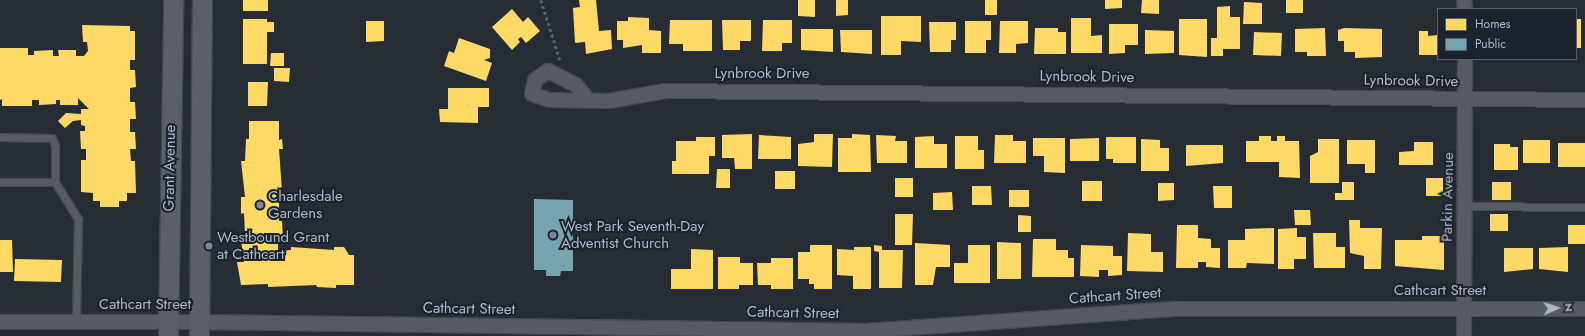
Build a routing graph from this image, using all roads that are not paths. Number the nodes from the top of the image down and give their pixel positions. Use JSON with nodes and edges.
{"nodes":[{"id":1,"x":173,"y":0,"type":"edge"},
{"id":2,"x":202,"y":0,"type":"edge"},
{"id":3,"x":1465,"y":60,"type":"edge"},
{"id":4,"x":1466,"y":98,"type":"junction"},
{"id":5,"x":1585,"y":100,"type":"edge"},
{"id":6,"x":589,"y":101,"type":"junction"},
{"id":7,"x":0,"y":137,"type":"edge"},
{"id":8,"x":0,"y":182,"type":"edge"},
{"id":9,"x":55,"y":182,"type":"junction"},
{"id":10,"x":1464,"y":206,"type":"junction"},
{"id":11,"x":1585,"y":207,"type":"edge"},
{"id":12,"x":1464,"y":308,"type":"junction"},
{"id":13,"x":1585,"y":310,"type":"edge"},
{"id":14,"x":0,"y":322,"type":"edge"},
{"id":15,"x":76,"y":323,"type":"junction"},
{"id":16,"x":168,"y":329,"type":"edge"},
{"id":17,"x":199,"y":329,"type":"edge"},
{"id":18,"x":868,"y":334,"type":"edge"},
{"id":19,"x":1464,"y":336,"type":"edge"}],
"edges":[{"from":1,"to":16,"type":"main road","name":"Grant Avenue"},
{"from":2,"to":17,"type":"main road","name":"Grant Avenue"},
{"from":3,"to":4,"type":"street","name":"Parkin Avenue"},
{"from":4,"to":5,"type":"street","name":"Lynbrook Drive"},
{"from":4,"to":6,"type":"street","name":"Lynbrook Drive"},
{"from":4,"to":10,"type":"street","name":"Parkin Avenue"},
{"from":6,"to":6,"type":"street","name":"Lynbrook Drive"},
{"from":7,"to":9,"type":"lane"},
{"from":8,"to":9,"type":"lane"},
{"from":9,"to":15,"type":"lane"},
{"from":10,"to":11,"type":"lane"},
{"from":10,"to":12,"type":"street","name":"Parkin Avenue"},
{"from":12,"to":13,"type":"street","name":"Cathcart Street"},
{"from":12,"to":18,"type":"street","name":"Cathcart Street"},
{"from":12,"to":19,"type":"street","name":"Parkin Avenue"},
{"from":14,"to":15,"type":"street","name":"Cathcart Street"},
{"from":15,"to":16,"type":"street","name":"Cathcart Street"},
{"from":16,"to":17,"type":"street","name":"Cathcart Street"},
{"from":17,"to":18,"type":"street","name":"Cathcart Street"}]}
